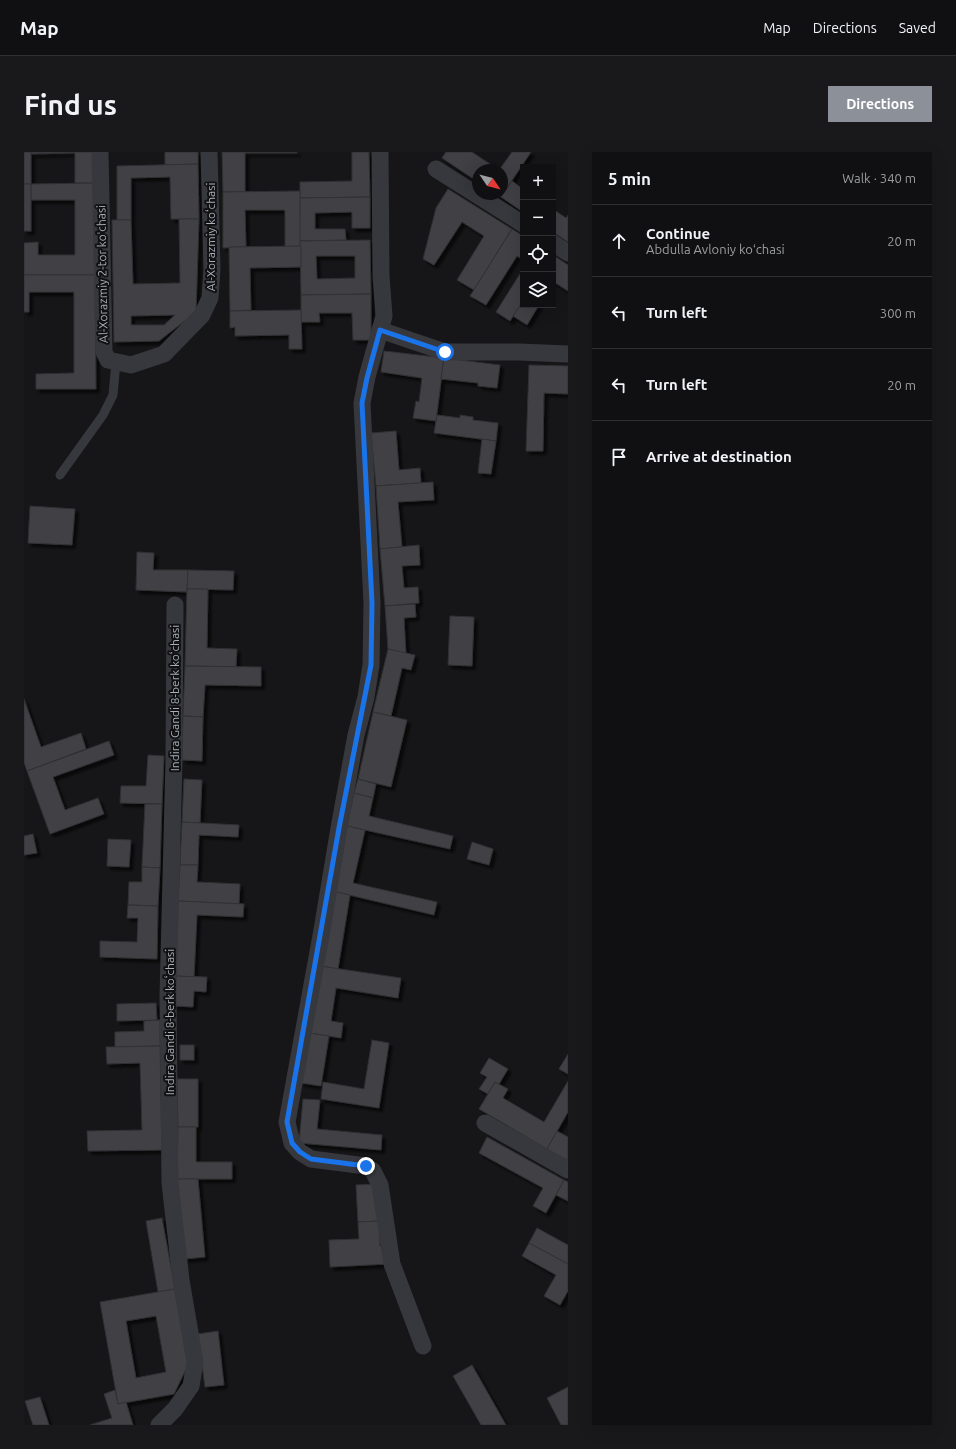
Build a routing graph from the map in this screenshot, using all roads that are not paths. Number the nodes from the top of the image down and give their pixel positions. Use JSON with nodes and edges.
{"nodes":[{"id":1,"x":100,"y":152,"type":"edge"},
{"id":2,"x":209,"y":152,"type":"edge"},
{"id":3,"x":380,"y":152,"type":"edge"},
{"id":4,"x":436,"y":169,"type":"dead end"},
{"id":5,"x":520,"y":222,"type":"edge"},
{"id":6,"x":556,"y":245,"type":"edge"},
{"id":7,"x":568,"y":253,"type":"edge"},
{"id":8,"x":380,"y":330,"type":"junction"},
{"id":9,"x":568,"y":354,"type":"edge"},
{"id":10,"x":116,"y":362,"type":"junction"},
{"id":11,"x":60,"y":475,"type":"dead end"},
{"id":12,"x":174,"y":606,"type":"dead end"},
{"id":13,"x":486,"y":1122,"type":"dead end"},
{"id":14,"x":568,"y":1170,"type":"edge"},
{"id":15,"x":423,"y":1346,"type":"dead end"},
{"id":16,"x":159,"y":1425,"type":"edge"}],
"edges":[{"from":1,"to":10,"type":"street","name":"Al-Xorazmiy 2-tor koʻchasi"},
{"from":2,"to":10,"type":"street","name":"Al-Xorazmiy koʻchasi"},
{"from":3,"to":8,"type":"street"},
{"from":4,"to":5,"type":"street"},
{"from":6,"to":7,"type":"street"},
{"from":8,"to":9,"type":"street"},
{"from":8,"to":15,"type":"street"},
{"from":10,"to":11,"type":"lane"},
{"from":12,"to":16,"type":"street","name":"Indira Gandi 8-berk koʻchasi"},
{"from":13,"to":14,"type":"street"}]}
